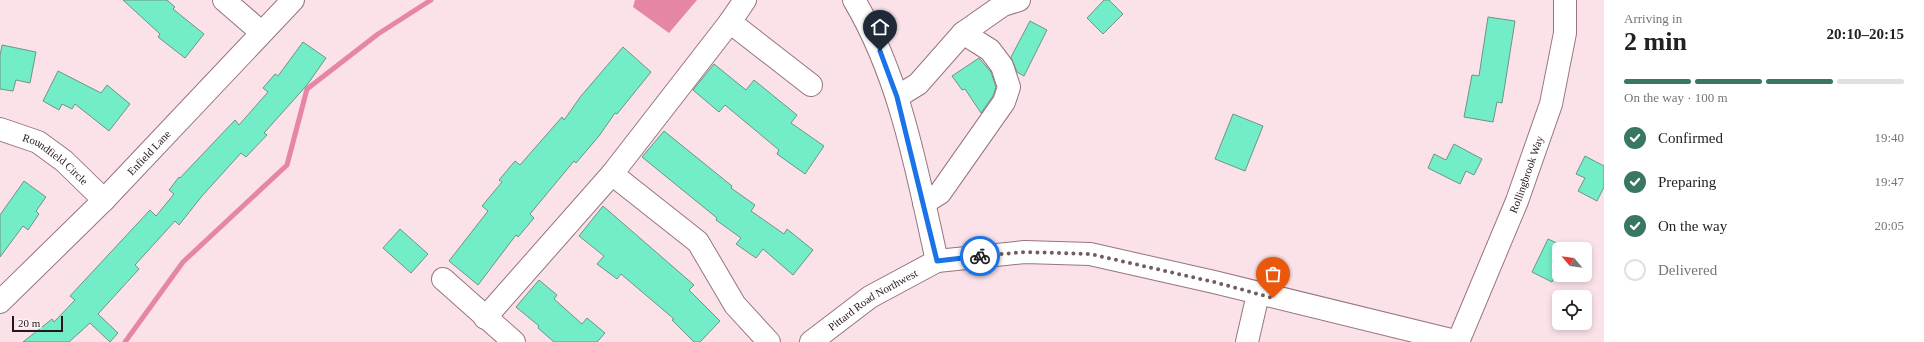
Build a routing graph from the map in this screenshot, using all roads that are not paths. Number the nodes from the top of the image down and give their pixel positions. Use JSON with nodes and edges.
{"nodes":[{"id":1,"x":224,"y":0,"type":"edge"},
{"id":2,"x":293,"y":0,"type":"edge"},
{"id":3,"x":745,"y":0,"type":"edge"},
{"id":4,"x":854,"y":0,"type":"edge"},
{"id":5,"x":1018,"y":0,"type":"edge"},
{"id":6,"x":1565,"y":0,"type":"edge"},
{"id":7,"x":730,"y":22,"type":"junction"},
{"id":8,"x":261,"y":32,"type":"junction"},
{"id":9,"x":963,"y":33,"type":"junction"},
{"id":10,"x":811,"y":85,"type":"dead end"},
{"id":11,"x":897,"y":97,"type":"junction"},
{"id":12,"x":0,"y":129,"type":"edge"},
{"id":13,"x":612,"y":174,"type":"junction"},
{"id":14,"x":104,"y":200,"type":"junction"},
{"id":15,"x":924,"y":204,"type":"junction"},
{"id":16,"x":937,"y":261,"type":"junction"},
{"id":17,"x":443,"y":279,"type":"dead end"},
{"id":18,"x":1258,"y":294,"type":"junction"},
{"id":19,"x":0,"y":302,"type":"edge"},
{"id":20,"x":485,"y":318,"type":"junction"},
{"id":21,"x":514,"y":342,"type":"edge"},
{"id":22,"x":770,"y":342,"type":"edge"},
{"id":23,"x":811,"y":342,"type":"edge"},
{"id":24,"x":1246,"y":342,"type":"edge"},
{"id":25,"x":1459,"y":342,"type":"edge"}],
"edges":[{"from":1,"to":8,"type":"street"},
{"from":2,"to":8,"type":"street","name":"Enfield Lane"},
{"from":3,"to":7,"type":"street"},
{"from":4,"to":11,"type":"street"},
{"from":5,"to":9,"type":"street"},
{"from":6,"to":25,"type":"street","name":"Rollingbrook Way"},
{"from":7,"to":10,"type":"street"},
{"from":7,"to":13,"type":"street"},
{"from":8,"to":14,"type":"street","name":"Enfield Lane"},
{"from":9,"to":11,"type":"street"},
{"from":9,"to":15,"type":"street"},
{"from":11,"to":15,"type":"street"},
{"from":12,"to":14,"type":"street","name":"Roundfield Circle"},
{"from":13,"to":20,"type":"street"},
{"from":13,"to":22,"type":"street"},
{"from":14,"to":19,"type":"street","name":"Enfield Lane"},
{"from":15,"to":16,"type":"street"},
{"from":16,"to":18,"type":"street"},
{"from":16,"to":23,"type":"street","name":"Pittard Road Northwest"},
{"from":17,"to":20,"type":"street"},
{"from":18,"to":24,"type":"street"},
{"from":18,"to":25,"type":"street"},
{"from":20,"to":21,"type":"street"}]}
